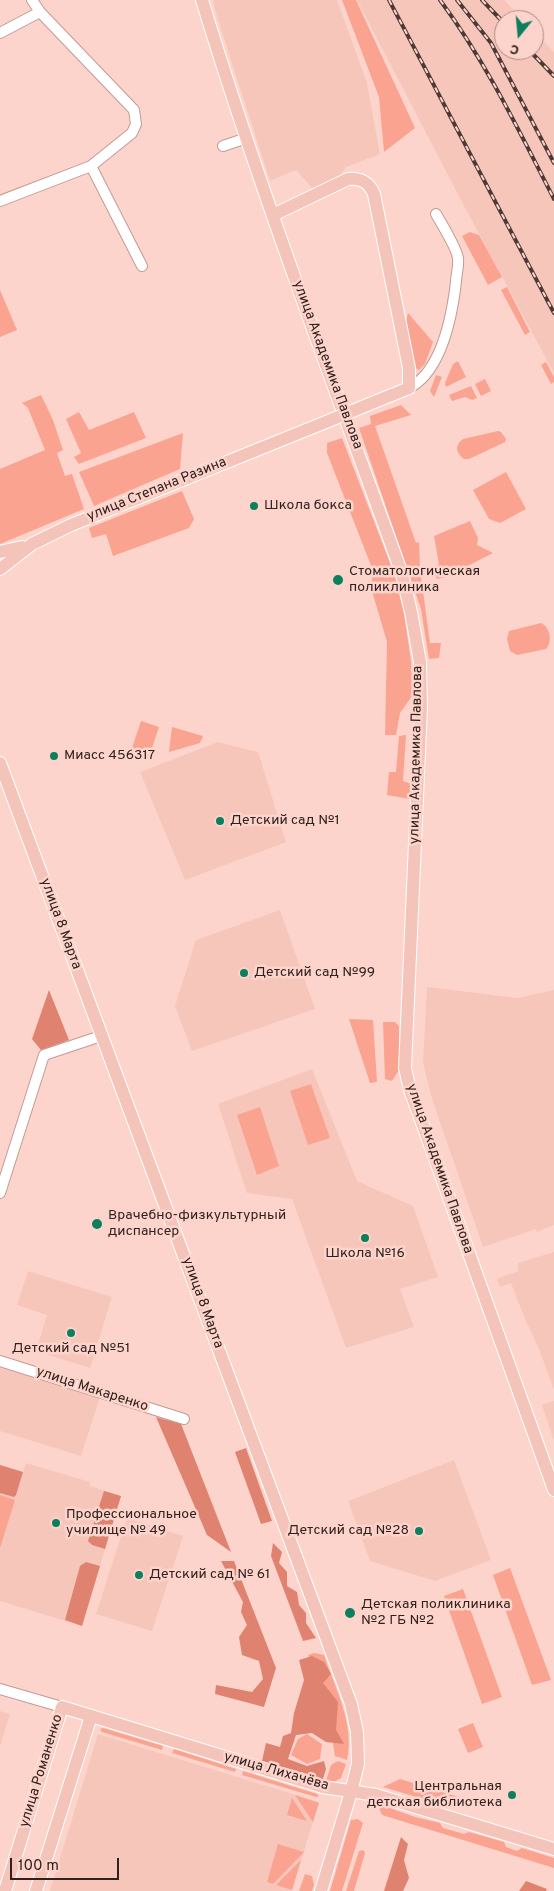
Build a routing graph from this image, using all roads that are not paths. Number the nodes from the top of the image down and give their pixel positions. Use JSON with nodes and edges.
{"nodes":[{"id":1,"x":32,"y":0,"type":"edge"},
{"id":2,"x":202,"y":0,"type":"edge"},
{"id":3,"x":40,"y":12,"type":"junction"},
{"id":4,"x":0,"y":33,"type":"edge"},
{"id":5,"x":247,"y":138,"type":"junction"},
{"id":6,"x":223,"y":146,"type":"dead end"},
{"id":7,"x":91,"y":166,"type":"junction"},
{"id":8,"x":0,"y":201,"type":"edge"},
{"id":9,"x":436,"y":214,"type":"dead end"},
{"id":10,"x":273,"y":215,"type":"junction"},
{"id":11,"x":142,"y":266,"type":"dead end"},
{"id":12,"x":409,"y":388,"type":"junction"},
{"id":13,"x":32,"y":544,"type":"junction"},
{"id":14,"x":0,"y":552,"type":"edge"},
{"id":15,"x":0,"y":569,"type":"edge"},
{"id":16,"x":0,"y":763,"type":"edge"},
{"id":17,"x":101,"y":1036,"type":"junction"},
{"id":18,"x":0,"y":1193,"type":"edge"},
{"id":19,"x":0,"y":1361,"type":"edge"},
{"id":20,"x":184,"y":1419,"type":"dead end"},
{"id":21,"x":554,"y":1490,"type":"edge"},
{"id":22,"x":0,"y":1688,"type":"edge"},
{"id":23,"x":62,"y":1708,"type":"junction"},
{"id":24,"x":90,"y":1716,"type":"junction"},
{"id":25,"x":351,"y":1792,"type":"junction"},
{"id":26,"x":554,"y":1849,"type":"edge"},
{"id":27,"x":5,"y":1891,"type":"edge"},
{"id":28,"x":36,"y":1891,"type":"edge"},
{"id":29,"x":321,"y":1891,"type":"edge"}],
"edges":[{"from":1,"to":3,"type":"street"},
{"from":2,"to":5,"type":"main road","name":"улица Академика Павлова"},
{"from":3,"to":4,"type":"street"},
{"from":3,"to":7,"type":"street"},
{"from":5,"to":6,"type":"street"},
{"from":5,"to":10,"type":"main road","name":"улица Академика Павлова"},
{"from":7,"to":8,"type":"street"},
{"from":7,"to":11,"type":"street"},
{"from":9,"to":12,"type":"street"},
{"from":10,"to":12,"type":"main road"},
{"from":10,"to":21,"type":"main road","name":"улица Академика Павлова"},
{"from":12,"to":13,"type":"main road","name":"улица Степана Разина","bridge":true},
{"from":13,"to":14,"type":"main road"},
{"from":13,"to":15,"type":"main road","name":"улица Степана Разина"},
{"from":16,"to":17,"type":"main road","name":"улица 8 Марта"},
{"from":17,"to":18,"type":"street"},
{"from":17,"to":25,"type":"main road","name":"улица 8 Марта"},
{"from":19,"to":20,"type":"street","name":"улица Макаренко"},
{"from":22,"to":23,"type":"street","name":"улица Лихачёва"},
{"from":23,"to":24,"type":"main road","name":"улица Лихачёва"},
{"from":23,"to":27,"type":"main road","name":"улица Романенко"},
{"from":24,"to":25,"type":"main road","name":"улица Лихачёва"},
{"from":24,"to":28,"type":"main road"},
{"from":25,"to":26,"type":"main road","name":"улица Лихачёва"},
{"from":25,"to":29,"type":"main road","name":"улица 8 Марта"}]}
